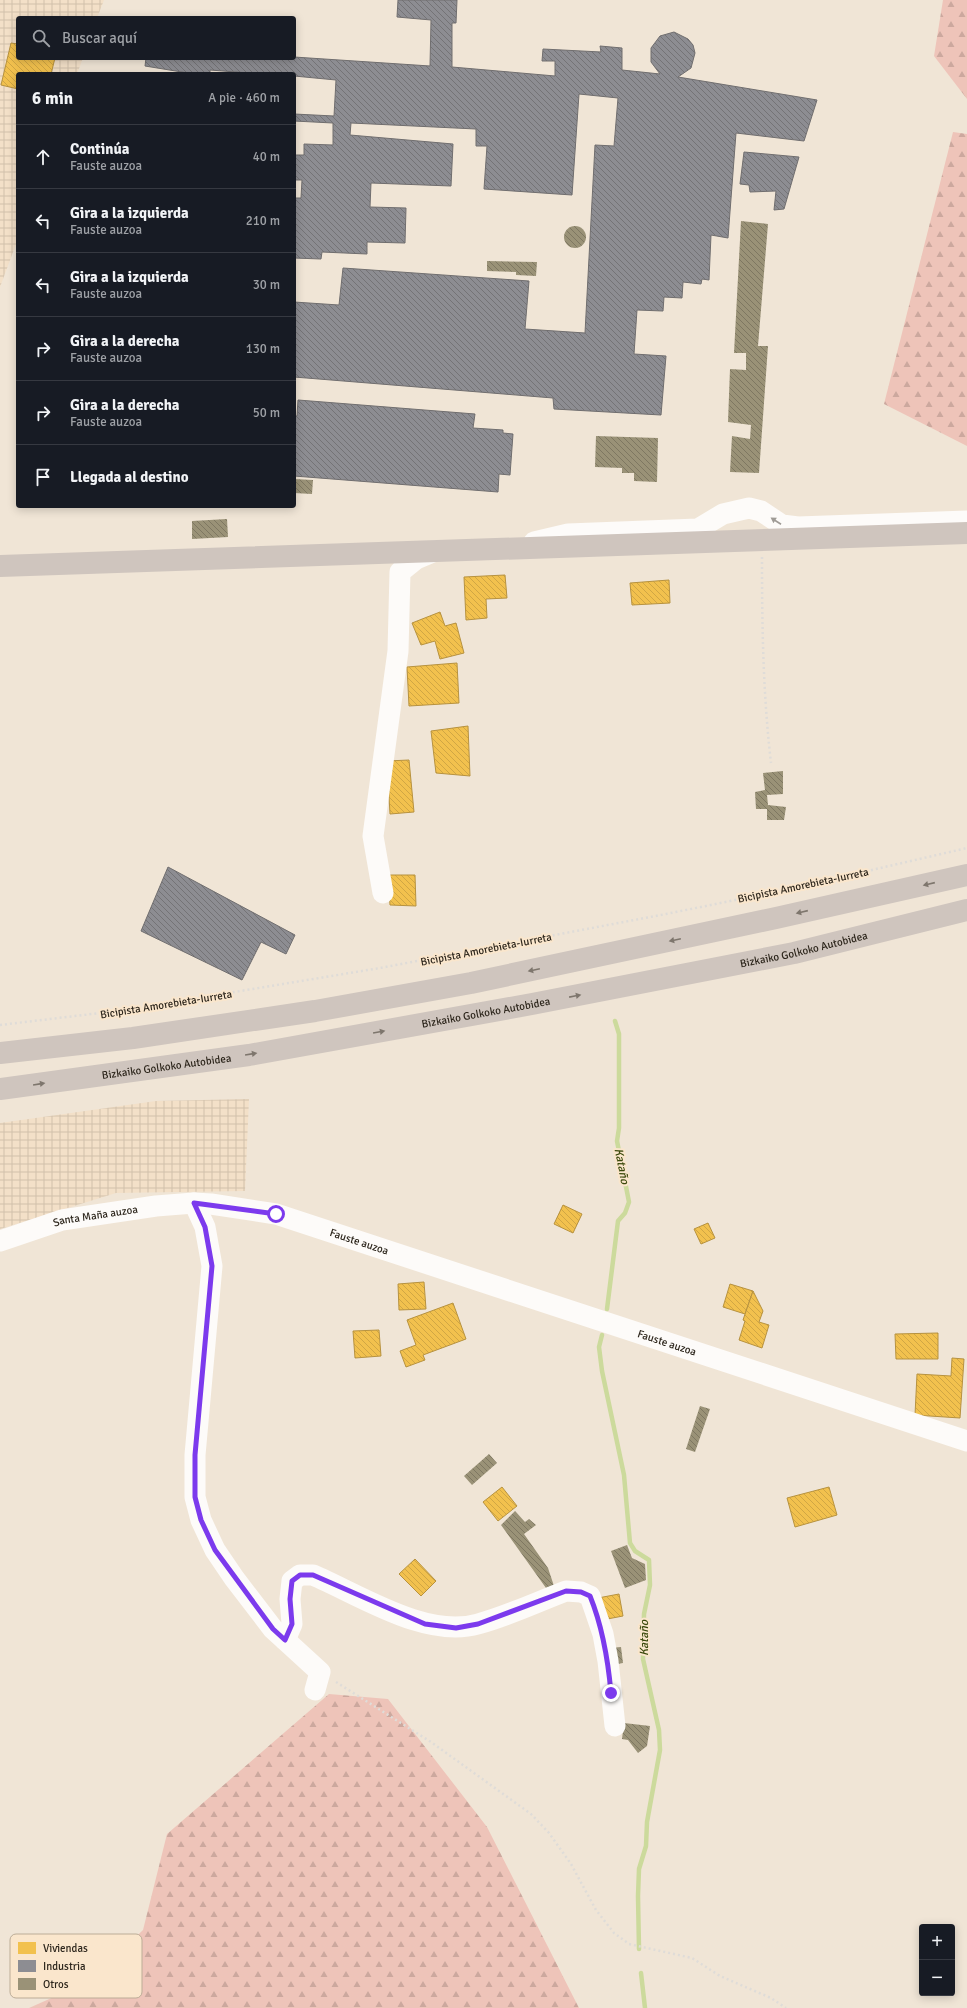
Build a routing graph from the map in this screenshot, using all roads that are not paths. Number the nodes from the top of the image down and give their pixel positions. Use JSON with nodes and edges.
{"nodes":[{"id":1,"x":967,"y":521,"type":"edge"},
{"id":2,"x":934,"y":534,"type":"junction"},
{"id":3,"x":967,"y":534,"type":"edge"},
{"id":4,"x":967,"y":542,"type":"edge"},
{"id":5,"x":514,"y":548,"type":"junction"},
{"id":6,"x":435,"y":551,"type":"junction"},
{"id":7,"x":376,"y":553,"type":"junction"},
{"id":8,"x":0,"y":566,"type":"edge"},
{"id":9,"x":400,"y":572,"type":"junction"},
{"id":10,"x":967,"y":875,"type":"edge"},
{"id":11,"x":383,"y":893,"type":"dead end"},
{"id":12,"x":967,"y":910,"type":"edge"},
{"id":13,"x":0,"y":1053,"type":"edge"},
{"id":14,"x":0,"y":1089,"type":"edge"},
{"id":15,"x":194,"y":1203,"type":"junction"},
{"id":16,"x":0,"y":1241,"type":"edge"},
{"id":17,"x":967,"y":1441,"type":"edge"},
{"id":18,"x":285,"y":1640,"type":"junction"},
{"id":19,"x":318,"y":1681,"type":"road end"},
{"id":20,"x":615,"y":1726,"type":"dead end"}],
"edges":[{"from":1,"to":5,"type":"street","one_way":true},
{"from":2,"to":3,"type":"highway"},
{"from":2,"to":4,"type":"street"},
{"from":2,"to":5,"type":"highway"},
{"from":5,"to":6,"type":"highway"},
{"from":6,"to":7,"type":"highway"},
{"from":6,"to":9,"type":"street"},
{"from":7,"to":8,"type":"highway"},
{"from":7,"to":9,"type":"street"},
{"from":9,"to":11,"type":"street"},
{"from":10,"to":13,"type":"highway","one_way":true},
{"from":14,"to":12,"type":"highway","name":"Bizkaiko Golkoko Autobidea","one_way":true},
{"from":15,"to":16,"type":"street","name":"Santa Maña auzoa"},
{"from":15,"to":17,"type":"street","name":"Fauste auzoa"},
{"from":15,"to":18,"type":"street"},
{"from":18,"to":19,"type":"street"},
{"from":18,"to":20,"type":"street"}]}
